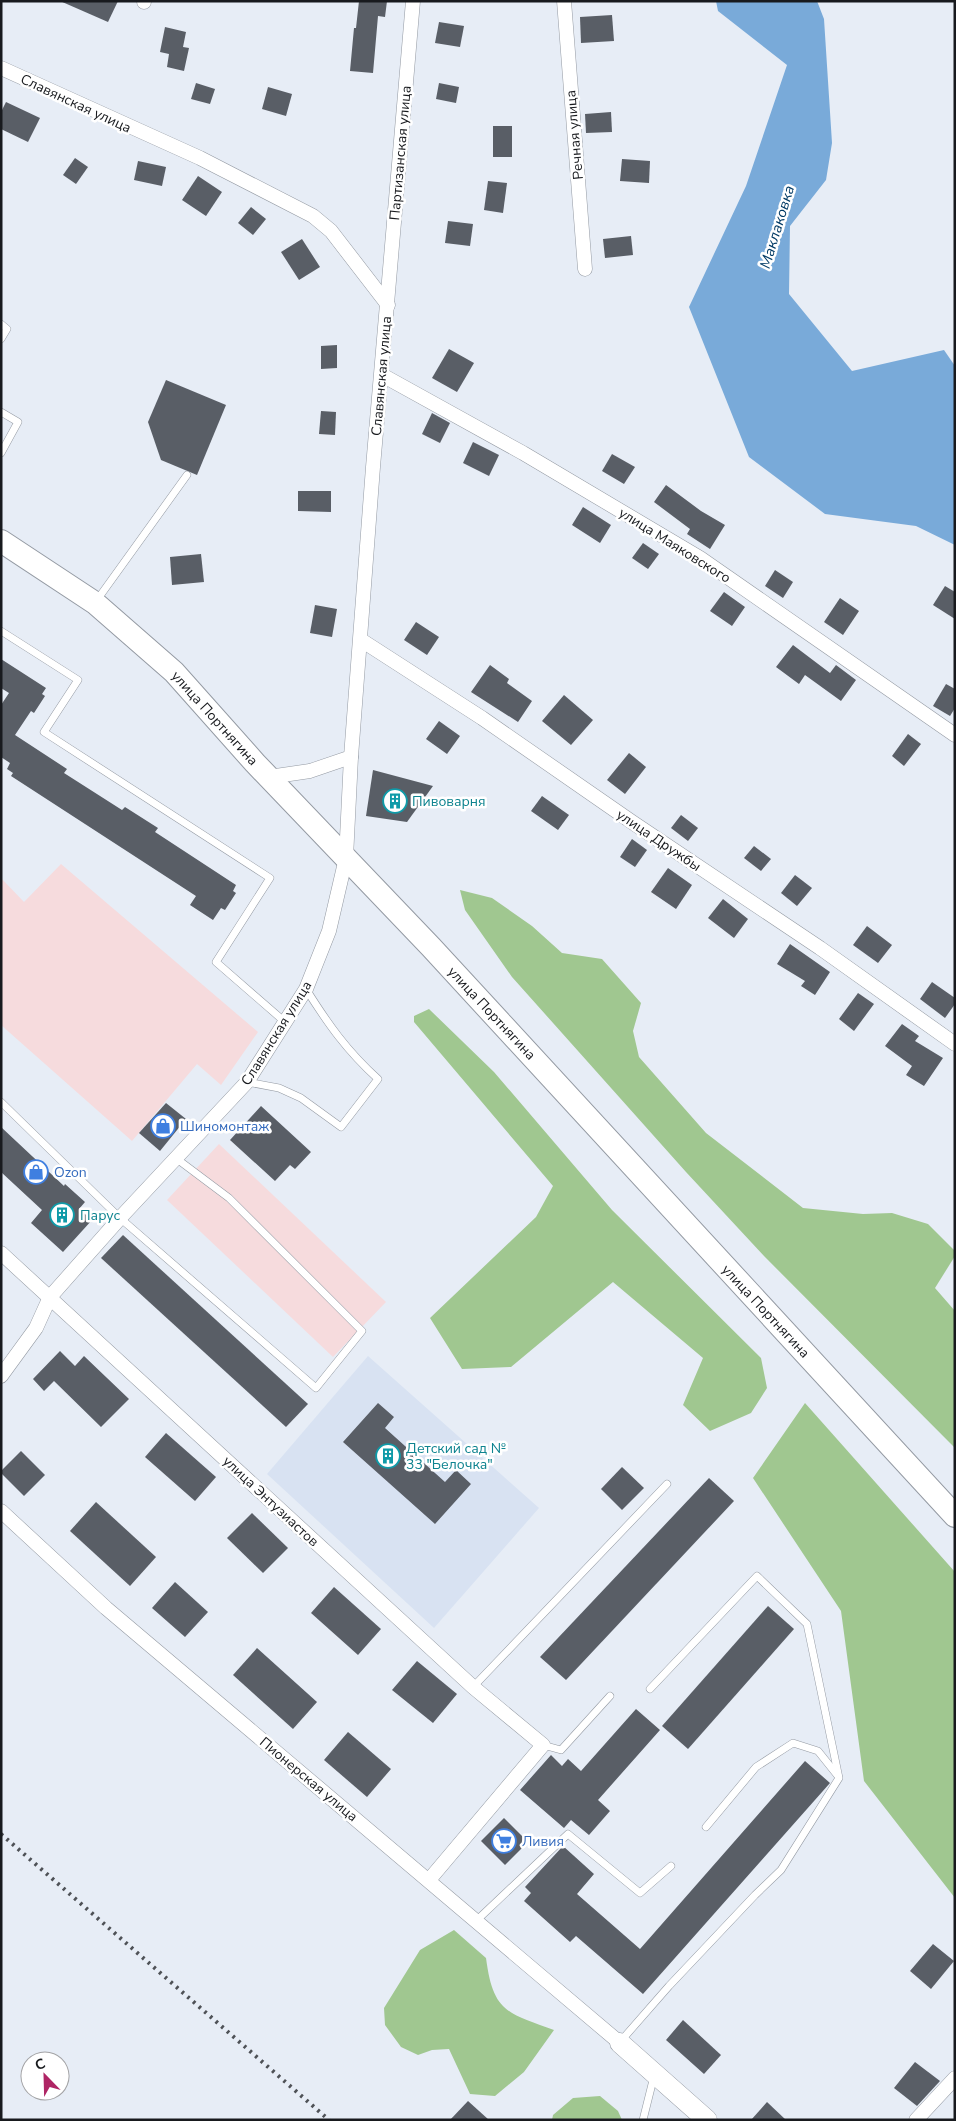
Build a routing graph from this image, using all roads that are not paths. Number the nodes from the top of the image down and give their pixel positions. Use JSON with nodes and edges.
{"nodes":[{"id":1,"x":413,"y":1,"type":"edge"},
{"id":2,"x":564,"y":1,"type":"edge"},
{"id":3,"x":1,"y":68,"type":"edge"},
{"id":4,"x":585,"y":270,"type":"dead end"},
{"id":5,"x":388,"y":305,"type":"junction"},
{"id":6,"x":1,"y":324,"type":"edge"},
{"id":7,"x":1,"y":339,"type":"edge"},
{"id":8,"x":382,"y":375,"type":"junction"},
{"id":9,"x":1,"y":412,"type":"edge"},
{"id":10,"x":1,"y":453,"type":"edge"},
{"id":11,"x":186,"y":475,"type":"dead end"},
{"id":12,"x":1,"y":541,"type":"edge"},
{"id":13,"x":95,"y":603,"type":"junction"},
{"id":14,"x":1,"y":631,"type":"edge"},
{"id":15,"x":361,"y":640,"type":"junction"},
{"id":16,"x":955,"y":735,"type":"edge"},
{"id":17,"x":351,"y":757,"type":"junction"},
{"id":18,"x":269,"y":777,"type":"junction"},
{"id":19,"x":346,"y":858,"type":"junction"},
{"id":20,"x":306,"y":989,"type":"junction"},
{"id":21,"x":286,"y":1022,"type":"junction"},
{"id":22,"x":955,"y":1044,"type":"edge"},
{"id":23,"x":248,"y":1082,"type":"junction"},
{"id":24,"x":1,"y":1102,"type":"edge"},
{"id":25,"x":177,"y":1159,"type":"junction"},
{"id":26,"x":120,"y":1218,"type":"junction"},
{"id":27,"x":1,"y":1253,"type":"edge"},
{"id":28,"x":50,"y":1297,"type":"junction"},
{"id":29,"x":1,"y":1376,"type":"edge"},
{"id":30,"x":668,"y":1484,"type":"dead end"},
{"id":31,"x":1,"y":1511,"type":"edge"},
{"id":32,"x":955,"y":1516,"type":"edge"},
{"id":33,"x":473,"y":1687,"type":"junction"},
{"id":34,"x":650,"y":1689,"type":"dead end"},
{"id":35,"x":610,"y":1696,"type":"dead end"},
{"id":36,"x":543,"y":1745,"type":"junction"},
{"id":37,"x":839,"y":1778,"type":"junction"},
{"id":38,"x":706,"y":1827,"type":"dead end"},
{"id":39,"x":671,"y":1866,"type":"dead end"},
{"id":40,"x":429,"y":1880,"type":"junction"},
{"id":41,"x":476,"y":1921,"type":"junction"},
{"id":42,"x":620,"y":2043,"type":"junction"},
{"id":43,"x":654,"y":2073,"type":"junction"},
{"id":44,"x":955,"y":2078,"type":"edge"},
{"id":45,"x":643,"y":2120,"type":"edge"},
{"id":46,"x":707,"y":2120,"type":"edge"},
{"id":47,"x":916,"y":2120,"type":"edge"}],
"edges":[{"from":1,"to":5,"type":"street","name":"Партизанская улица"},
{"from":2,"to":4,"type":"street","name":"Речная улица"},
{"from":3,"to":5,"type":"street","name":"Славянская улица"},
{"from":5,"to":8,"type":"street","name":"Славянская улица"},
{"from":6,"to":7,"type":"lane"},
{"from":8,"to":15,"type":"street","name":"Славянская улица"},
{"from":8,"to":16,"type":"street","name":"улица Маяковского"},
{"from":9,"to":10,"type":"lane"},
{"from":11,"to":13,"type":"lane"},
{"from":12,"to":13,"type":"main road","name":"улица Портнягина"},
{"from":13,"to":18,"type":"main road","name":"улица Портнягина"},
{"from":14,"to":21,"type":"lane"},
{"from":15,"to":17,"type":"street","name":"Славянская улица"},
{"from":15,"to":22,"type":"street","name":"улица Дружбы"},
{"from":17,"to":18,"type":"street"},
{"from":17,"to":19,"type":"street","name":"Славянская улица"},
{"from":18,"to":19,"type":"main road","name":"улица Портнягина"},
{"from":19,"to":20,"type":"street","name":"Славянская улица"},
{"from":19,"to":32,"type":"main road","name":"улица Портнягина"},
{"from":20,"to":21,"type":"street","name":"Славянская улица"},
{"from":20,"to":23,"type":"lane"},
{"from":21,"to":23,"type":"street","name":"Славянская улица"},
{"from":23,"to":25,"type":"street","name":"Славянская улица"},
{"from":24,"to":26,"type":"lane"},
{"from":25,"to":26,"type":"street","name":"Славянская улица"},
{"from":25,"to":26,"type":"lane"},
{"from":26,"to":28,"type":"street","name":"Славянская улица"},
{"from":27,"to":28,"type":"street","name":"улица Энтузиастов"},
{"from":28,"to":29,"type":"street","name":"Славянская улица"},
{"from":28,"to":33,"type":"street","name":"улица Энтузиастов"},
{"from":30,"to":33,"type":"lane"},
{"from":31,"to":40,"type":"street","name":"Пионерская улица"},
{"from":33,"to":36,"type":"street","name":"улица Энтузиастов"},
{"from":34,"to":37,"type":"lane"},
{"from":35,"to":36,"type":"lane"},
{"from":36,"to":40,"type":"street"},
{"from":37,"to":38,"type":"lane"},
{"from":37,"to":42,"type":"lane"},
{"from":39,"to":41,"type":"lane"},
{"from":40,"to":41,"type":"street","name":"Пионерская улица"},
{"from":41,"to":42,"type":"street","name":"Пионерская улица"},
{"from":42,"to":43,"type":"street"},
{"from":43,"to":45,"type":"lane"},
{"from":43,"to":46,"type":"street"},
{"from":44,"to":47,"type":"street"}]}
